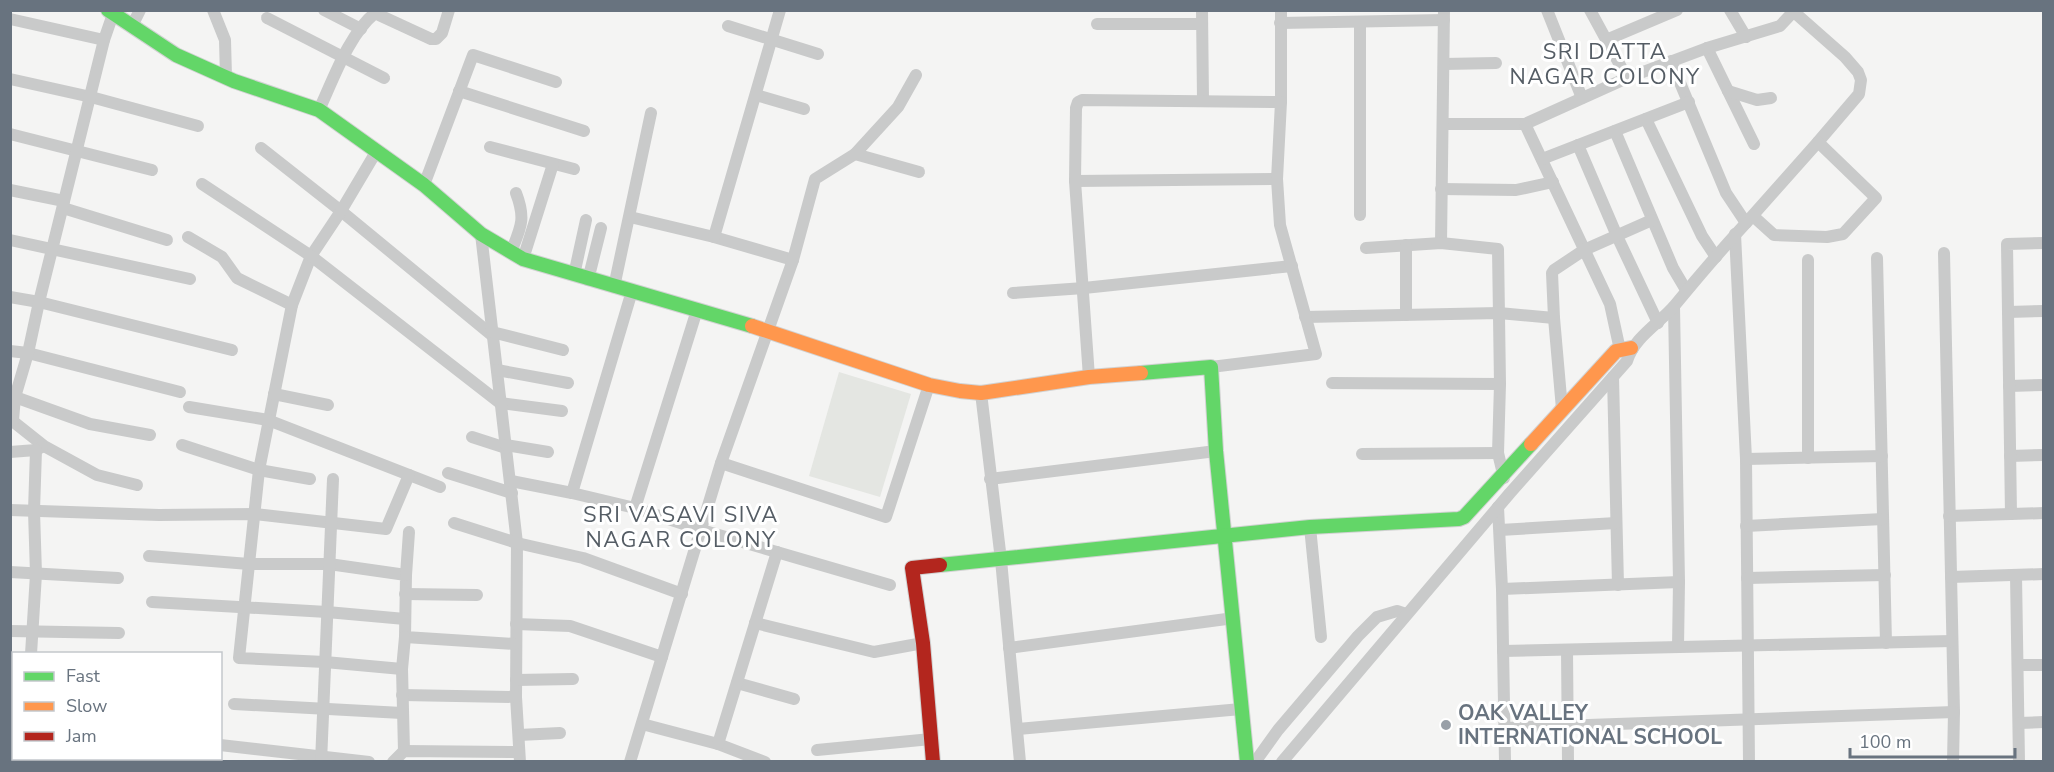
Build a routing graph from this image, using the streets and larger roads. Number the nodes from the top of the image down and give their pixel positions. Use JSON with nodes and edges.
{"nodes":[{"id":1,"x":140,"y":10,"type":"edge"},
{"id":2,"x":213,"y":10,"type":"edge"},
{"id":3,"x":324,"y":10,"type":"edge"},
{"id":4,"x":449,"y":10,"type":"edge"},
{"id":5,"x":780,"y":10,"type":"edge"},
{"id":6,"x":1202,"y":10,"type":"edge"},
{"id":7,"x":1547,"y":10,"type":"edge"},
{"id":8,"x":1590,"y":10,"type":"edge"},
{"id":9,"x":1677,"y":10,"type":"edge"},
{"id":10,"x":1730,"y":10,"type":"edge"},
{"id":11,"x":1794,"y":11,"type":"edge"},
{"id":12,"x":110,"y":12,"type":"edge"},
{"id":13,"x":1444,"y":15,"type":"edge"},
{"id":14,"x":1281,"y":17,"type":"edge"},
{"id":15,"x":267,"y":18,"type":"dead end"},
{"id":16,"x":10,"y":19,"type":"edge"},
{"id":17,"x":1360,"y":22,"type":"junction"},
{"id":18,"x":1097,"y":24,"type":"dead end"},
{"id":19,"x":1202,"y":24,"type":"junction"},
{"id":20,"x":132,"y":26,"type":"junction"},
{"id":21,"x":728,"y":26,"type":"dead end"},
{"id":22,"x":361,"y":29,"type":"junction"},
{"id":23,"x":1746,"y":37,"type":"junction"},
{"id":24,"x":104,"y":39,"type":"junction"},
{"id":25,"x":771,"y":40,"type":"junction"},
{"id":26,"x":1606,"y":40,"type":"junction"},
{"id":27,"x":1707,"y":48,"type":"junction"},
{"id":28,"x":818,"y":54,"type":"dead end"},
{"id":29,"x":344,"y":57,"type":"junction"},
{"id":30,"x":1671,"y":61,"type":"junction"},
{"id":31,"x":1496,"y":63,"type":"dead end"},
{"id":32,"x":1444,"y":64,"type":"junction"},
{"id":33,"x":916,"y":75,"type":"dead end"},
{"id":34,"x":10,"y":78,"type":"edge"},
{"id":35,"x":384,"y":78,"type":"dead end"},
{"id":36,"x":1627,"y":78,"type":"junction"},
{"id":37,"x":236,"y":81,"type":"junction"},
{"id":38,"x":556,"y":82,"type":"dead end"},
{"id":39,"x":459,"y":91,"type":"junction"},
{"id":40,"x":1728,"y":91,"type":"junction"},
{"id":41,"x":756,"y":95,"type":"junction"},
{"id":42,"x":91,"y":97,"type":"junction"},
{"id":43,"x":1582,"y":98,"type":"junction"},
{"id":44,"x":1771,"y":98,"type":"dead end"},
{"id":45,"x":1203,"y":100,"type":"junction"},
{"id":46,"x":1281,"y":102,"type":"junction"},
{"id":47,"x":1689,"y":102,"type":"junction"},
{"id":48,"x":804,"y":109,"type":"dead end"},
{"id":49,"x":319,"y":110,"type":"junction"},
{"id":50,"x":651,"y":113,"type":"dead end"},
{"id":51,"x":1646,"y":119,"type":"junction"},
{"id":52,"x":1443,"y":124,"type":"junction"},
{"id":53,"x":1526,"y":124,"type":"junction"},
{"id":54,"x":198,"y":126,"type":"dead end"},
{"id":55,"x":584,"y":131,"type":"dead end"},
{"id":56,"x":1615,"y":131,"type":"junction"},
{"id":57,"x":10,"y":134,"type":"edge"},
{"id":58,"x":1818,"y":142,"type":"junction"},
{"id":59,"x":1754,"y":144,"type":"dead end"},
{"id":60,"x":1578,"y":145,"type":"junction"},
{"id":61,"x":490,"y":147,"type":"dead end"},
{"id":62,"x":261,"y":148,"type":"dead end"},
{"id":63,"x":78,"y":150,"type":"junction"},
{"id":64,"x":376,"y":152,"type":"junction"},
{"id":65,"x":855,"y":154,"type":"junction"},
{"id":66,"x":1542,"y":159,"type":"junction"},
{"id":67,"x":553,"y":164,"type":"junction"},
{"id":68,"x":574,"y":169,"type":"dead end"},
{"id":69,"x":152,"y":170,"type":"dead end"},
{"id":70,"x":919,"y":172,"type":"dead end"},
{"id":71,"x":1277,"y":179,"type":"junction"},
{"id":72,"x":1075,"y":182,"type":"junction"},
{"id":73,"x":1553,"y":182,"type":"junction"},
{"id":74,"x":202,"y":184,"type":"dead end"},
{"id":75,"x":424,"y":185,"type":"junction"},
{"id":76,"x":1441,"y":189,"type":"junction"},
{"id":77,"x":10,"y":190,"type":"edge"},
{"id":78,"x":516,"y":193,"type":"dead end"},
{"id":79,"x":63,"y":205,"type":"junction"},
{"id":80,"x":341,"y":211,"type":"junction"},
{"id":81,"x":1360,"y":215,"type":"dead end"},
{"id":82,"x":630,"y":217,"type":"junction"},
{"id":83,"x":1749,"y":219,"type":"junction"},
{"id":84,"x":586,"y":220,"type":"dead end"},
{"id":85,"x":1652,"y":220,"type":"junction"},
{"id":86,"x":601,"y":228,"type":"dead end"},
{"id":87,"x":481,"y":234,"type":"junction"},
{"id":88,"x":1735,"y":234,"type":"junction"},
{"id":89,"x":1617,"y":236,"type":"junction"},
{"id":90,"x":188,"y":237,"type":"dead end"},
{"id":91,"x":714,"y":237,"type":"junction"},
{"id":92,"x":10,"y":240,"type":"edge"},
{"id":93,"x":167,"y":240,"type":"dead end"},
{"id":94,"x":1441,"y":243,"type":"junction"},
{"id":95,"x":2043,"y":243,"type":"edge"},
{"id":96,"x":1406,"y":245,"type":"junction"},
{"id":97,"x":53,"y":248,"type":"junction"},
{"id":98,"x":1366,"y":248,"type":"dead end"},
{"id":99,"x":1584,"y":250,"type":"junction"},
{"id":100,"x":511,"y":252,"type":"junction"},
{"id":101,"x":1944,"y":253,"type":"dead end"},
{"id":102,"x":311,"y":256,"type":"junction"},
{"id":103,"x":1716,"y":257,"type":"junction"},
{"id":104,"x":1877,"y":258,"type":"dead end"},
{"id":105,"x":523,"y":259,"type":"junction"},
{"id":106,"x":793,"y":260,"type":"junction"},
{"id":107,"x":1808,"y":260,"type":"dead end"},
{"id":108,"x":1292,"y":266,"type":"junction"},
{"id":109,"x":574,"y":275,"type":"junction"},
{"id":110,"x":190,"y":279,"type":"dead end"},
{"id":111,"x":588,"y":279,"type":"junction"},
{"id":112,"x":614,"y":287,"type":"junction"},
{"id":113,"x":1084,"y":288,"type":"junction"},
{"id":114,"x":1686,"y":290,"type":"junction"},
{"id":115,"x":632,"y":291,"type":"junction"},
{"id":116,"x":1013,"y":293,"type":"dead end"},
{"id":117,"x":10,"y":297,"type":"edge"},
{"id":118,"x":39,"y":302,"type":"junction"},
{"id":119,"x":292,"y":305,"type":"junction"},
{"id":120,"x":1674,"y":307,"type":"junction"},
{"id":121,"x":697,"y":310,"type":"junction"},
{"id":122,"x":2043,"y":311,"type":"edge"},
{"id":123,"x":2008,"y":312,"type":"junction"},
{"id":124,"x":1498,"y":313,"type":"junction"},
{"id":125,"x":1406,"y":315,"type":"junction"},
{"id":126,"x":1305,"y":317,"type":"junction"},
{"id":127,"x":1554,"y":318,"type":"junction"},
{"id":128,"x":1658,"y":323,"type":"junction"},
{"id":129,"x":768,"y":331,"type":"junction"},
{"id":130,"x":493,"y":334,"type":"junction"},
{"id":131,"x":1625,"y":349,"type":"junction"},
{"id":132,"x":232,"y":350,"type":"dead end"},
{"id":133,"x":563,"y":350,"type":"dead end"},
{"id":134,"x":10,"y":351,"type":"edge"},
{"id":135,"x":28,"y":352,"type":"junction"},
{"id":136,"x":1211,"y":368,"type":"junction"},
{"id":137,"x":497,"y":370,"type":"junction"},
{"id":138,"x":1089,"y":376,"type":"junction"},
{"id":139,"x":1613,"y":377,"type":"junction"},
{"id":140,"x":567,"y":383,"type":"dead end"},
{"id":141,"x":1332,"y":383,"type":"dead end"},
{"id":142,"x":1500,"y":384,"type":"junction"},
{"id":143,"x":929,"y":385,"type":"junction"},
{"id":144,"x":2043,"y":385,"type":"edge"},
{"id":145,"x":2009,"y":386,"type":"junction"},
{"id":146,"x":180,"y":392,"type":"dead end"},
{"id":147,"x":981,"y":393,"type":"junction"},
{"id":148,"x":274,"y":394,"type":"junction"},
{"id":149,"x":15,"y":397,"type":"junction"},
{"id":150,"x":500,"y":403,"type":"junction"},
{"id":151,"x":328,"y":405,"type":"dead end"},
{"id":152,"x":189,"y":407,"type":"dead end"},
{"id":153,"x":562,"y":411,"type":"dead end"},
{"id":154,"x":1562,"y":419,"type":"junction"},
{"id":155,"x":12,"y":420,"type":"edge"},
{"id":156,"x":268,"y":420,"type":"junction"},
{"id":157,"x":150,"y":435,"type":"dead end"},
{"id":158,"x":472,"y":437,"type":"dead end"},
{"id":159,"x":182,"y":445,"type":"dead end"},
{"id":160,"x":506,"y":447,"type":"junction"},
{"id":161,"x":40,"y":448,"type":"junction"},
{"id":162,"x":1216,"y":451,"type":"junction"},
{"id":163,"x":10,"y":452,"type":"edge"},
{"id":164,"x":548,"y":452,"type":"dead end"},
{"id":165,"x":1498,"y":453,"type":"junction"},
{"id":166,"x":1362,"y":454,"type":"dead end"},
{"id":167,"x":2043,"y":455,"type":"edge"},
{"id":168,"x":1882,"y":456,"type":"junction"},
{"id":169,"x":2010,"y":456,"type":"junction"},
{"id":170,"x":1809,"y":458,"type":"junction"},
{"id":171,"x":1746,"y":459,"type":"junction"},
{"id":172,"x":721,"y":463,"type":"junction"},
{"id":173,"x":259,"y":470,"type":"junction"},
{"id":174,"x":448,"y":472,"type":"dead end"},
{"id":175,"x":409,"y":475,"type":"junction"},
{"id":176,"x":333,"y":478,"type":"dead end"},
{"id":177,"x":310,"y":479,"type":"dead end"},
{"id":178,"x":990,"y":479,"type":"junction"},
{"id":179,"x":1506,"y":483,"type":"junction"},
{"id":180,"x":137,"y":485,"type":"dead end"},
{"id":181,"x":440,"y":487,"type":"dead end"},
{"id":182,"x":511,"y":487,"type":"junction"},
{"id":183,"x":573,"y":493,"type":"junction"},
{"id":184,"x":1498,"y":507,"type":"junction"},
{"id":185,"x":636,"y":508,"type":"junction"},
{"id":186,"x":10,"y":510,"type":"edge"},
{"id":187,"x":34,"y":511,"type":"junction"},
{"id":188,"x":2043,"y":513,"type":"edge"},
{"id":189,"x":255,"y":514,"type":"junction"},
{"id":190,"x":2011,"y":514,"type":"junction"},
{"id":191,"x":1949,"y":516,"type":"junction"},
{"id":192,"x":1883,"y":519,"type":"junction"},
{"id":193,"x":454,"y":523,"type":"dead end"},
{"id":194,"x":1616,"y":523,"type":"junction"},
{"id":195,"x":332,"y":524,"type":"junction"},
{"id":196,"x":1746,"y":526,"type":"junction"},
{"id":197,"x":1310,"y":527,"type":"junction"},
{"id":198,"x":701,"y":529,"type":"junction"},
{"id":199,"x":1500,"y":530,"type":"junction"},
{"id":200,"x":409,"y":532,"type":"dead end"},
{"id":201,"x":1225,"y":535,"type":"junction"},
{"id":202,"x":517,"y":543,"type":"junction"},
{"id":203,"x":777,"y":552,"type":"junction"},
{"id":204,"x":149,"y":556,"type":"dead end"},
{"id":205,"x":1001,"y":560,"type":"junction"},
{"id":206,"x":249,"y":564,"type":"junction"},
{"id":207,"x":330,"y":564,"type":"junction"},
{"id":208,"x":10,"y":572,"type":"edge"},
{"id":209,"x":36,"y":574,"type":"junction"},
{"id":210,"x":2043,"y":574,"type":"edge"},
{"id":211,"x":406,"y":575,"type":"junction"},
{"id":212,"x":1885,"y":575,"type":"junction"},
{"id":213,"x":2016,"y":575,"type":"junction"},
{"id":214,"x":1951,"y":577,"type":"junction"},
{"id":215,"x":118,"y":578,"type":"dead end"},
{"id":216,"x":1747,"y":578,"type":"junction"},
{"id":217,"x":1678,"y":582,"type":"junction"},
{"id":218,"x":890,"y":585,"type":"dead end"},
{"id":219,"x":1618,"y":585,"type":"junction"},
{"id":220,"x":1502,"y":589,"type":"junction"},
{"id":221,"x":405,"y":594,"type":"junction"},
{"id":222,"x":681,"y":594,"type":"junction"},
{"id":223,"x":477,"y":596,"type":"dead end"},
{"id":224,"x":152,"y":602,"type":"dead end"},
{"id":225,"x":243,"y":609,"type":"junction"},
{"id":226,"x":327,"y":612,"type":"junction"},
{"id":227,"x":1406,"y":614,"type":"junction"},
{"id":228,"x":1234,"y":618,"type":"junction"},
{"id":229,"x":405,"y":620,"type":"junction"},
{"id":230,"x":755,"y":623,"type":"junction"},
{"id":231,"x":516,"y":624,"type":"junction"},
{"id":232,"x":10,"y":632,"type":"edge"},
{"id":233,"x":32,"y":632,"type":"junction"},
{"id":234,"x":119,"y":633,"type":"dead end"},
{"id":235,"x":405,"y":637,"type":"junction"},
{"id":236,"x":1321,"y":637,"type":"dead end"},
{"id":237,"x":1952,"y":641,"type":"junction"},
{"id":238,"x":923,"y":643,"type":"junction"},
{"id":239,"x":1886,"y":643,"type":"junction"},
{"id":240,"x":515,"y":644,"type":"junction"},
{"id":241,"x":1747,"y":646,"type":"junction"},
{"id":242,"x":1678,"y":647,"type":"junction"},
{"id":243,"x":1009,"y":648,"type":"junction"},
{"id":244,"x":1567,"y":650,"type":"junction"},
{"id":245,"x":1503,"y":651,"type":"junction"},
{"id":246,"x":32,"y":652,"type":"edge"},
{"id":247,"x":662,"y":657,"type":"junction"},
{"id":248,"x":325,"y":662,"type":"junction"},
{"id":249,"x":2018,"y":665,"type":"junction"},
{"id":250,"x":2043,"y":665,"type":"edge"},
{"id":251,"x":402,"y":669,"type":"junction"},
{"id":252,"x":573,"y":679,"type":"dead end"},
{"id":253,"x":516,"y":680,"type":"junction"},
{"id":254,"x":737,"y":683,"type":"junction"},
{"id":255,"x":402,"y":695,"type":"junction"},
{"id":256,"x":516,"y":697,"type":"junction"},
{"id":257,"x":794,"y":699,"type":"dead end"},
{"id":258,"x":234,"y":704,"type":"dead end"},
{"id":259,"x":322,"y":708,"type":"junction"},
{"id":260,"x":1241,"y":709,"type":"junction"},
{"id":261,"x":1954,"y":712,"type":"junction"},
{"id":262,"x":402,"y":713,"type":"junction"},
{"id":263,"x":1748,"y":719,"type":"junction"},
{"id":264,"x":2043,"y":722,"type":"edge"},
{"id":265,"x":2019,"y":723,"type":"junction"},
{"id":266,"x":642,"y":724,"type":"junction"},
{"id":267,"x":1568,"y":726,"type":"junction"},
{"id":268,"x":1504,"y":728,"type":"junction"},
{"id":269,"x":1018,"y":729,"type":"junction"},
{"id":270,"x":560,"y":733,"type":"dead end"},
{"id":271,"x":519,"y":735,"type":"junction"},
{"id":272,"x":932,"y":739,"type":"junction"},
{"id":273,"x":718,"y":744,"type":"junction"},
{"id":274,"x":222,"y":745,"type":"edge"},
{"id":275,"x":817,"y":750,"type":"dead end"},
{"id":276,"x":404,"y":751,"type":"junction"},
{"id":277,"x":519,"y":757,"type":"edge"},
{"id":278,"x":321,"y":758,"type":"edge"},
{"id":279,"x":26,"y":760,"type":"edge"},
{"id":280,"x":40,"y":762,"type":"edge"},
{"id":281,"x":369,"y":762,"type":"edge"},
{"id":282,"x":393,"y":762,"type":"edge"},
{"id":283,"x":630,"y":762,"type":"edge"},
{"id":284,"x":765,"y":762,"type":"edge"},
{"id":285,"x":933,"y":762,"type":"edge"},
{"id":286,"x":1020,"y":762,"type":"edge"},
{"id":287,"x":1247,"y":762,"type":"edge"},
{"id":288,"x":1255,"y":762,"type":"edge"},
{"id":289,"x":1282,"y":762,"type":"edge"},
{"id":290,"x":1505,"y":762,"type":"edge"},
{"id":291,"x":1568,"y":762,"type":"edge"},
{"id":292,"x":1749,"y":762,"type":"edge"},
{"id":293,"x":1953,"y":762,"type":"edge"},
{"id":294,"x":2019,"y":762,"type":"edge"}],
"edges":[{"from":1,"to":20,"type":"street"},
{"from":2,"to":37,"type":"street"},
{"from":3,"to":22,"type":"street"},
{"from":4,"to":22,"type":"street"},
{"from":5,"to":25,"type":"street"},
{"from":6,"to":19,"type":"street"},
{"from":7,"to":43,"type":"street"},
{"from":8,"to":26,"type":"street"},
{"from":9,"to":26,"type":"street"},
{"from":10,"to":23,"type":"street"},
{"from":11,"to":23,"type":"street"},
{"from":11,"to":58,"type":"street"},
{"from":12,"to":20,"type":"street"},
{"from":12,"to":24,"type":"street"},
{"from":13,"to":17,"type":"street"},
{"from":13,"to":32,"type":"street"},
{"from":14,"to":17,"type":"street"},
{"from":14,"to":46,"type":"street"},
{"from":15,"to":29,"type":"street"},
{"from":16,"to":24,"type":"street"},
{"from":17,"to":81,"type":"street"},
{"from":18,"to":19,"type":"street"},
{"from":19,"to":45,"type":"street"},
{"from":20,"to":37,"type":"street"},
{"from":21,"to":25,"type":"street"},
{"from":22,"to":29,"type":"street"},
{"from":23,"to":27,"type":"street"},
{"from":24,"to":42,"type":"street"},
{"from":25,"to":28,"type":"street"},
{"from":25,"to":41,"type":"street"},
{"from":26,"to":36,"type":"street"},
{"from":27,"to":30,"type":"street"},
{"from":27,"to":40,"type":"street"},
{"from":29,"to":35,"type":"street"},
{"from":29,"to":49,"type":"street"},
{"from":30,"to":36,"type":"street"},
{"from":30,"to":47,"type":"street"},
{"from":31,"to":32,"type":"street"},
{"from":32,"to":52,"type":"street"},
{"from":33,"to":65,"type":"street"},
{"from":34,"to":42,"type":"street"},
{"from":36,"to":43,"type":"street"},
{"from":37,"to":49,"type":"street"},
{"from":38,"to":39,"type":"street"},
{"from":39,"to":55,"type":"street"},
{"from":39,"to":75,"type":"street"},
{"from":40,"to":44,"type":"street"},
{"from":40,"to":59,"type":"street"},
{"from":41,"to":48,"type":"street"},
{"from":41,"to":91,"type":"street"},
{"from":42,"to":54,"type":"street"},
{"from":42,"to":63,"type":"street"},
{"from":43,"to":53,"type":"street"},
{"from":45,"to":46,"type":"street"},
{"from":45,"to":72,"type":"street"},
{"from":46,"to":71,"type":"street"},
{"from":47,"to":51,"type":"street"},
{"from":47,"to":83,"type":"street"},
{"from":49,"to":64,"type":"street"},
{"from":50,"to":82,"type":"street"},
{"from":51,"to":56,"type":"street"},
{"from":51,"to":103,"type":"street"},
{"from":52,"to":53,"type":"street"},
{"from":52,"to":76,"type":"street"},
{"from":53,"to":66,"type":"street"},
{"from":56,"to":60,"type":"street"},
{"from":56,"to":85,"type":"street"},
{"from":57,"to":63,"type":"street"},
{"from":58,"to":83,"type":"street"},
{"from":58,"to":83,"type":"street"},
{"from":60,"to":66,"type":"street"},
{"from":60,"to":89,"type":"street"},
{"from":61,"to":67,"type":"street"},
{"from":62,"to":80,"type":"street"},
{"from":63,"to":69,"type":"street"},
{"from":63,"to":79,"type":"street"},
{"from":64,"to":75,"type":"street"},
{"from":64,"to":80,"type":"street"},
{"from":65,"to":70,"type":"street"},
{"from":65,"to":106,"type":"street"},
{"from":66,"to":73,"type":"street"},
{"from":67,"to":68,"type":"street"},
{"from":67,"to":105,"type":"street"},
{"from":71,"to":72,"type":"street"},
{"from":71,"to":108,"type":"street"},
{"from":72,"to":113,"type":"street"},
{"from":73,"to":76,"type":"street"},
{"from":73,"to":99,"type":"street"},
{"from":74,"to":102,"type":"street"},
{"from":75,"to":87,"type":"street"},
{"from":76,"to":94,"type":"street"},
{"from":77,"to":79,"type":"street"},
{"from":78,"to":100,"type":"street"},
{"from":79,"to":93,"type":"street"},
{"from":79,"to":97,"type":"street"},
{"from":80,"to":102,"type":"street"},
{"from":80,"to":130,"type":"street"},
{"from":82,"to":91,"type":"street"},
{"from":82,"to":112,"type":"street"},
{"from":83,"to":88,"type":"street"},
{"from":84,"to":109,"type":"street"},
{"from":85,"to":89,"type":"street"},
{"from":85,"to":114,"type":"street"},
{"from":86,"to":111,"type":"street"},
{"from":87,"to":100,"type":"street"},
{"from":87,"to":130,"type":"street"},
{"from":88,"to":103,"type":"street"},
{"from":88,"to":171,"type":"street"},
{"from":89,"to":99,"type":"street"},
{"from":89,"to":128,"type":"street"},
{"from":90,"to":119,"type":"street"},
{"from":91,"to":106,"type":"street"},
{"from":92,"to":97,"type":"street"},
{"from":94,"to":96,"type":"street"},
{"from":94,"to":124,"type":"street"},
{"from":95,"to":123,"type":"street"},
{"from":96,"to":98,"type":"street"},
{"from":96,"to":125,"type":"street"},
{"from":97,"to":110,"type":"street"},
{"from":97,"to":118,"type":"street"},
{"from":99,"to":127,"type":"street"},
{"from":99,"to":131,"type":"street"},
{"from":100,"to":105,"type":"street"},
{"from":101,"to":191,"type":"street"},
{"from":102,"to":119,"type":"street"},
{"from":102,"to":150,"type":"street"},
{"from":103,"to":114,"type":"street"},
{"from":104,"to":168,"type":"street"},
{"from":105,"to":109,"type":"street"},
{"from":106,"to":129,"type":"street"},
{"from":107,"to":170,"type":"street"},
{"from":108,"to":113,"type":"street"},
{"from":108,"to":126,"type":"street"},
{"from":109,"to":111,"type":"street"},
{"from":111,"to":112,"type":"street"},
{"from":112,"to":115,"type":"street"},
{"from":113,"to":116,"type":"street"},
{"from":113,"to":138,"type":"street"},
{"from":114,"to":120,"type":"street"},
{"from":115,"to":121,"type":"street"},
{"from":115,"to":183,"type":"street"},
{"from":117,"to":118,"type":"street"},
{"from":118,"to":132,"type":"street"},
{"from":118,"to":135,"type":"street"},
{"from":119,"to":148,"type":"street"},
{"from":120,"to":128,"type":"street"},
{"from":120,"to":217,"type":"street"},
{"from":121,"to":129,"type":"street"},
{"from":121,"to":185,"type":"street"},
{"from":122,"to":123,"type":"street"},
{"from":123,"to":145,"type":"street"},
{"from":124,"to":125,"type":"street"},
{"from":124,"to":127,"type":"street"},
{"from":124,"to":142,"type":"street"},
{"from":125,"to":126,"type":"street"},
{"from":126,"to":136,"type":"street"},
{"from":127,"to":154,"type":"street"},
{"from":128,"to":131,"type":"street"},
{"from":129,"to":143,"type":"street"},
{"from":129,"to":172,"type":"street"},
{"from":130,"to":133,"type":"street"},
{"from":130,"to":137,"type":"street"},
{"from":131,"to":139,"type":"street"},
{"from":131,"to":154,"type":"street"},
{"from":134,"to":135,"type":"street"},
{"from":135,"to":146,"type":"street"},
{"from":135,"to":149,"type":"street"},
{"from":136,"to":138,"type":"street"},
{"from":136,"to":162,"type":"street"},
{"from":137,"to":140,"type":"street"},
{"from":137,"to":150,"type":"street"},
{"from":138,"to":147,"type":"street"},
{"from":139,"to":154,"type":"street"},
{"from":139,"to":194,"type":"street"},
{"from":141,"to":142,"type":"street"},
{"from":142,"to":165,"type":"street"},
{"from":143,"to":147,"type":"street"},
{"from":143,"to":172,"type":"street"},
{"from":144,"to":145,"type":"street"},
{"from":145,"to":169,"type":"street"},
{"from":147,"to":178,"type":"street"},
{"from":148,"to":151,"type":"street"},
{"from":148,"to":156,"type":"street"},
{"from":149,"to":155,"type":"street"},
{"from":149,"to":157,"type":"street"},
{"from":150,"to":153,"type":"street"},
{"from":150,"to":160,"type":"street"},
{"from":152,"to":156,"type":"street"},
{"from":154,"to":179,"type":"street"},
{"from":154,"to":179,"type":"street"},
{"from":155,"to":161,"type":"street"},
{"from":156,"to":173,"type":"street"},
{"from":156,"to":175,"type":"street"},
{"from":158,"to":160,"type":"street"},
{"from":159,"to":173,"type":"street"},
{"from":160,"to":164,"type":"street"},
{"from":160,"to":182,"type":"street"},
{"from":161,"to":163,"type":"street"},
{"from":161,"to":180,"type":"street"},
{"from":161,"to":187,"type":"street"},
{"from":162,"to":178,"type":"street"},
{"from":162,"to":201,"type":"street"},
{"from":165,"to":166,"type":"street"},
{"from":165,"to":179,"type":"street"},
{"from":167,"to":169,"type":"street"},
{"from":168,"to":170,"type":"street"},
{"from":168,"to":192,"type":"street"},
{"from":169,"to":190,"type":"street"},
{"from":170,"to":171,"type":"street"},
{"from":171,"to":196,"type":"street"},
{"from":172,"to":198,"type":"street"},
{"from":173,"to":177,"type":"street"},
{"from":173,"to":189,"type":"street"},
{"from":174,"to":182,"type":"street"},
{"from":175,"to":181,"type":"street"},
{"from":175,"to":195,"type":"street"},
{"from":176,"to":195,"type":"street"},
{"from":178,"to":205,"type":"street"},
{"from":179,"to":184,"type":"street"},
{"from":179,"to":197,"type":"street"},
{"from":182,"to":183,"type":"street"},
{"from":182,"to":202,"type":"street"},
{"from":183,"to":185,"type":"street"},
{"from":184,"to":199,"type":"street"},
{"from":184,"to":227,"type":"street"},
{"from":185,"to":198,"type":"street"},
{"from":186,"to":187,"type":"street"},
{"from":187,"to":189,"type":"street"},
{"from":187,"to":209,"type":"street"},
{"from":188,"to":190,"type":"street"},
{"from":189,"to":195,"type":"street"},
{"from":189,"to":206,"type":"street"},
{"from":190,"to":191,"type":"street"},
{"from":191,"to":214,"type":"street"},
{"from":192,"to":196,"type":"street"},
{"from":192,"to":212,"type":"street"},
{"from":193,"to":202,"type":"street"},
{"from":194,"to":199,"type":"street"},
{"from":194,"to":219,"type":"street"},
{"from":195,"to":207,"type":"street"},
{"from":196,"to":216,"type":"street"},
{"from":197,"to":201,"type":"street"},
{"from":197,"to":236,"type":"street"},
{"from":198,"to":203,"type":"street"},
{"from":198,"to":222,"type":"street"},
{"from":199,"to":220,"type":"street"},
{"from":200,"to":211,"type":"street"},
{"from":201,"to":205,"type":"street"},
{"from":201,"to":228,"type":"street"},
{"from":202,"to":222,"type":"street"},
{"from":202,"to":231,"type":"street"},
{"from":203,"to":218,"type":"street"},
{"from":203,"to":230,"type":"street"},
{"from":204,"to":206,"type":"street"},
{"from":205,"to":238,"type":"street"},
{"from":205,"to":243,"type":"street"},
{"from":206,"to":207,"type":"street"},
{"from":206,"to":225,"type":"street"},
{"from":207,"to":211,"type":"street"},
{"from":207,"to":226,"type":"street"},
{"from":208,"to":209,"type":"street"},
{"from":209,"to":215,"type":"street"},
{"from":209,"to":233,"type":"street"},
{"from":210,"to":213,"type":"street"},
{"from":211,"to":221,"type":"street"},
{"from":212,"to":216,"type":"street"},
{"from":212,"to":239,"type":"street"},
{"from":213,"to":214,"type":"street"},
{"from":213,"to":249,"type":"street"},
{"from":214,"to":237,"type":"street"},
{"from":216,"to":241,"type":"street"},
{"from":217,"to":219,"type":"street"},
{"from":217,"to":242,"type":"street"},
{"from":219,"to":220,"type":"street"},
{"from":220,"to":245,"type":"street"},
{"from":221,"to":223,"type":"street"},
{"from":221,"to":229,"type":"street"},
{"from":222,"to":247,"type":"street"},
{"from":224,"to":225,"type":"street"},
{"from":225,"to":226,"type":"street"},
{"from":225,"to":248,"type":"street"},
{"from":226,"to":229,"type":"street"},
{"from":226,"to":248,"type":"street"},
{"from":227,"to":288,"type":"street"},
{"from":227,"to":289,"type":"street"},
{"from":228,"to":243,"type":"street"},
{"from":228,"to":260,"type":"street"},
{"from":229,"to":235,"type":"street"},
{"from":230,"to":238,"type":"street"},
{"from":230,"to":254,"type":"street"},
{"from":231,"to":240,"type":"street"},
{"from":231,"to":247,"type":"street"},
{"from":232,"to":233,"type":"street"},
{"from":233,"to":234,"type":"street"},
{"from":233,"to":246,"type":"street"},
{"from":235,"to":240,"type":"street"},
{"from":235,"to":251,"type":"street"},
{"from":237,"to":239,"type":"street"},
{"from":237,"to":261,"type":"street"},
{"from":238,"to":272,"type":"street"},
{"from":239,"to":241,"type":"street"},
{"from":240,"to":253,"type":"street"},
{"from":241,"to":242,"type":"street"},
{"from":241,"to":263,"type":"street"},
{"from":242,"to":244,"type":"street"},
{"from":243,"to":269,"type":"street"},
{"from":244,"to":245,"type":"street"},
{"from":244,"to":267,"type":"street"},
{"from":245,"to":268,"type":"street"},
{"from":247,"to":266,"type":"street"},
{"from":248,"to":251,"type":"street"},
{"from":248,"to":259,"type":"street"},
{"from":249,"to":250,"type":"street"},
{"from":249,"to":265,"type":"street"},
{"from":251,"to":255,"type":"street"},
{"from":252,"to":253,"type":"street"},
{"from":253,"to":256,"type":"street"},
{"from":254,"to":257,"type":"street"},
{"from":254,"to":273,"type":"street"},
{"from":255,"to":256,"type":"street"},
{"from":255,"to":262,"type":"street"},
{"from":256,"to":271,"type":"street"},
{"from":258,"to":259,"type":"street"},
{"from":259,"to":262,"type":"street"},
{"from":259,"to":278,"type":"street"},
{"from":260,"to":269,"type":"street"},
{"from":260,"to":287,"type":"street"},
{"from":261,"to":263,"type":"street"},
{"from":261,"to":293,"type":"street"},
{"from":262,"to":276,"type":"street"},
{"from":263,"to":267,"type":"street"},
{"from":263,"to":292,"type":"street"},
{"from":264,"to":265,"type":"street"},
{"from":265,"to":294,"type":"street"},
{"from":266,"to":273,"type":"street"},
{"from":266,"to":283,"type":"street"},
{"from":267,"to":268,"type":"street"},
{"from":267,"to":291,"type":"street"},
{"from":268,"to":290,"type":"street"},
{"from":269,"to":286,"type":"street"},
{"from":270,"to":271,"type":"street"},
{"from":271,"to":277,"type":"street"},
{"from":272,"to":275,"type":"street"},
{"from":272,"to":285,"type":"street"},
{"from":273,"to":284,"type":"street"},
{"from":274,"to":278,"type":"street"},
{"from":276,"to":277,"type":"street"},
{"from":276,"to":282,"type":"street"},
{"from":278,"to":281,"type":"street"},
{"from":279,"to":280,"type":"street"}]}
